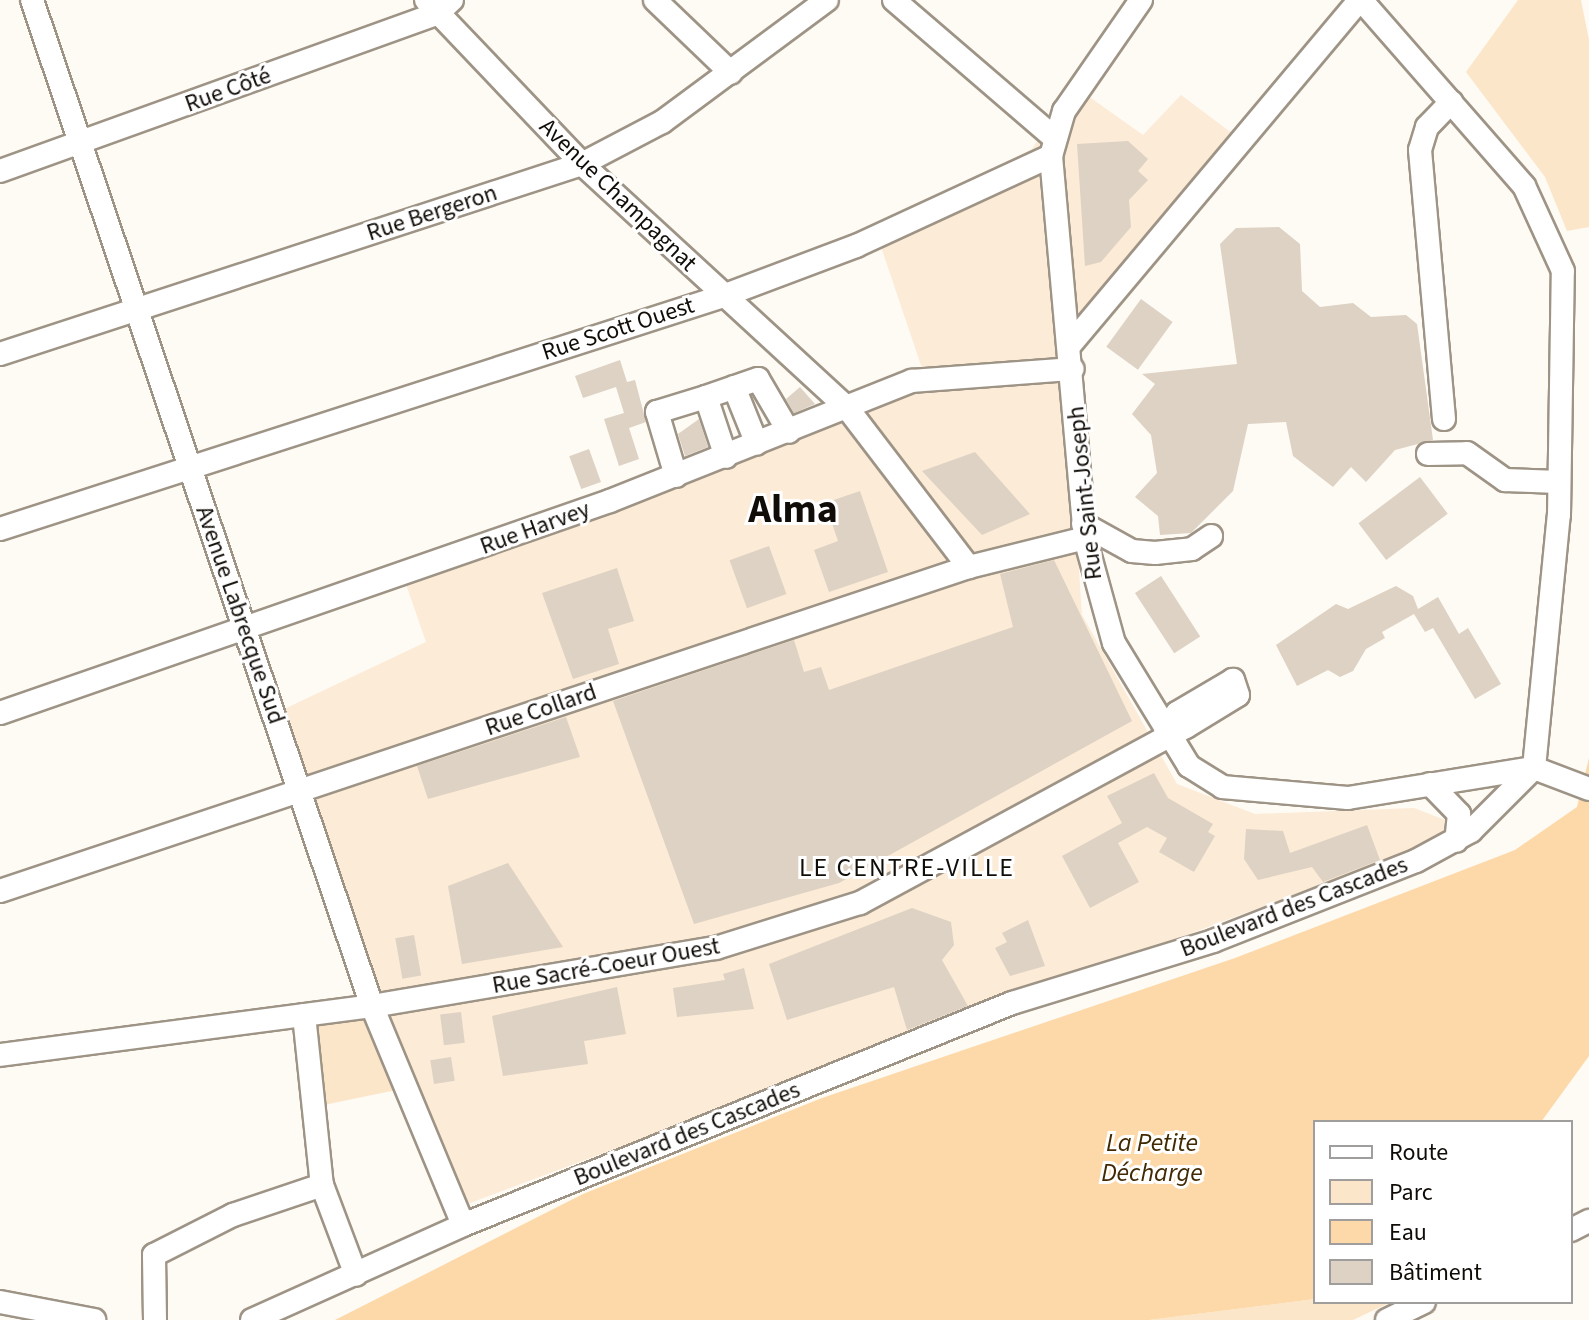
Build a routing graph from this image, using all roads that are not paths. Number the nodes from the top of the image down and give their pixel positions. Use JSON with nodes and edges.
{"nodes":[{"id":1,"x":32,"y":0,"type":"edge"},
{"id":2,"x":655,"y":0,"type":"edge"},
{"id":3,"x":827,"y":0,"type":"edge"},
{"id":4,"x":894,"y":0,"type":"edge"},
{"id":5,"x":1141,"y":0,"type":"edge"},
{"id":6,"x":1360,"y":0,"type":"edge"},
{"id":7,"x":438,"y":4,"type":"edge"},
{"id":8,"x":731,"y":73,"type":"junction"},
{"id":9,"x":1451,"y":102,"type":"junction"},
{"id":10,"x":81,"y":144,"type":"junction"},
{"id":11,"x":1051,"y":146,"type":"junction"},
{"id":12,"x":582,"y":164,"type":"junction"},
{"id":13,"x":0,"y":171,"type":"edge"},
{"id":14,"x":723,"y":296,"type":"junction"},
{"id":15,"x":136,"y":309,"type":"junction"},
{"id":16,"x":1070,"y":345,"type":"junction"},
{"id":17,"x":0,"y":354,"type":"edge"},
{"id":18,"x":1073,"y":369,"type":"junction"},
{"id":19,"x":734,"y":387,"type":"junction"},
{"id":20,"x":706,"y":397,"type":"junction"},
{"id":21,"x":848,"y":409,"type":"junction"},
{"id":22,"x":1444,"y":419,"type":"dead end"},
{"id":23,"x":789,"y":432,"type":"junction"},
{"id":24,"x":757,"y":444,"type":"junction"},
{"id":25,"x":1428,"y":454,"type":"dead end"},
{"id":26,"x":726,"y":457,"type":"junction"},
{"id":27,"x":189,"y":464,"type":"junction"},
{"id":28,"x":676,"y":476,"type":"junction"},
{"id":29,"x":1559,"y":482,"type":"junction"},
{"id":30,"x":0,"y":529,"type":"edge"},
{"id":31,"x":1084,"y":531,"type":"junction"},
{"id":32,"x":1211,"y":536,"type":"dead end"},
{"id":33,"x":969,"y":567,"type":"junction"},
{"id":34,"x":245,"y":631,"type":"junction"},
{"id":35,"x":0,"y":713,"type":"edge"},
{"id":36,"x":1165,"y":732,"type":"junction"},
{"id":37,"x":1544,"y":772,"type":"junction"},
{"id":38,"x":1430,"y":784,"type":"junction"},
{"id":39,"x":1589,"y":789,"type":"edge"},
{"id":40,"x":300,"y":792,"type":"junction"},
{"id":41,"x":1456,"y":841,"type":"junction"},
{"id":42,"x":0,"y":891,"type":"edge"},
{"id":43,"x":372,"y":1006,"type":"junction"},
{"id":44,"x":304,"y":1015,"type":"junction"},
{"id":45,"x":0,"y":1055,"type":"edge"},
{"id":46,"x":322,"y":1185,"type":"junction"},
{"id":47,"x":463,"y":1225,"type":"junction"},
{"id":48,"x":356,"y":1275,"type":"junction"},
{"id":49,"x":0,"y":1302,"type":"edge"},
{"id":50,"x":1427,"y":1308,"type":"edge"},
{"id":51,"x":94,"y":1320,"type":"edge"},
{"id":52,"x":155,"y":1320,"type":"edge"},
{"id":53,"x":252,"y":1320,"type":"edge"},
{"id":54,"x":1387,"y":1320,"type":"edge"}],
"edges":[{"from":1,"to":10,"type":"street","name":"Avenue Labrecque Sud"},
{"from":2,"to":8,"type":"street"},
{"from":3,"to":8,"type":"street","name":"Rue Bergeron"},
{"from":4,"to":11,"type":"street"},
{"from":5,"to":11,"type":"street"},
{"from":6,"to":9,"type":"street"},
{"from":6,"to":16,"type":"street"},
{"from":7,"to":10,"type":"street","name":"Rue Côté"},
{"from":7,"to":12,"type":"street","name":"Avenue Champagnat"},
{"from":8,"to":12,"type":"street","name":"Rue Bergeron"},
{"from":9,"to":22,"type":"street"},
{"from":9,"to":29,"type":"street"},
{"from":10,"to":13,"type":"street","name":"Rue Côté"},
{"from":10,"to":15,"type":"street","name":"Avenue Labrecque Sud"},
{"from":11,"to":14,"type":"street","name":"Rue Scott Ouest"},
{"from":11,"to":16,"type":"street","name":"Rue Saint-Joseph"},
{"from":12,"to":14,"type":"street","name":"Avenue Champagnat"},
{"from":12,"to":15,"type":"street","name":"Rue Bergeron"},
{"from":14,"to":21,"type":"street","name":"Avenue Champagnat"},
{"from":14,"to":27,"type":"street","name":"Rue Scott Ouest"},
{"from":15,"to":17,"type":"street","name":"Rue Bergeron"},
{"from":15,"to":27,"type":"street","name":"Avenue Labrecque Sud"},
{"from":16,"to":18,"type":"street","name":"Rue Saint-Joseph"},
{"from":18,"to":21,"type":"street","name":"Rue Harvey"},
{"from":18,"to":31,"type":"street","name":"Rue Saint-Joseph"},
{"from":19,"to":20,"type":"street"},
{"from":19,"to":23,"type":"street"},
{"from":19,"to":24,"type":"street"},
{"from":20,"to":26,"type":"street"},
{"from":20,"to":28,"type":"street"},
{"from":21,"to":23,"type":"street","name":"Rue Harvey"},
{"from":21,"to":33,"type":"street","name":"Avenue Champagnat"},
{"from":23,"to":24,"type":"street","name":"Rue Harvey"},
{"from":24,"to":26,"type":"street","name":"Rue Harvey"},
{"from":25,"to":29,"type":"street"},
{"from":26,"to":28,"type":"street","name":"Rue Harvey"},
{"from":27,"to":30,"type":"street","name":"Rue Scott Ouest"},
{"from":27,"to":34,"type":"street","name":"Avenue Labrecque Sud"},
{"from":28,"to":34,"type":"street","name":"Rue Harvey"},
{"from":29,"to":37,"type":"street"},
{"from":31,"to":32,"type":"street"},
{"from":31,"to":33,"type":"street","name":"Rue Collard"},
{"from":31,"to":36,"type":"street","name":"Rue Saint-Joseph"},
{"from":33,"to":40,"type":"street","name":"Rue Collard"},
{"from":34,"to":35,"type":"street","name":"Rue Harvey"},
{"from":34,"to":40,"type":"street","name":"Avenue Labrecque Sud"},
{"from":36,"to":38,"type":"street","name":"Rue Saint-Joseph"},
{"from":36,"to":43,"type":"street","name":"Rue Sacré-Coeur Ouest"},
{"from":37,"to":38,"type":"street","name":"Rue Saint-Joseph"},
{"from":37,"to":39,"type":"street"},
{"from":37,"to":41,"type":"street","name":"Boulevard des Cascades"},
{"from":38,"to":41,"type":"street"},
{"from":40,"to":42,"type":"street","name":"Rue Collard"},
{"from":40,"to":43,"type":"street","name":"Avenue Labrecque Sud"},
{"from":41,"to":47,"type":"street","name":"Boulevard des Cascades"},
{"from":43,"to":44,"type":"street","name":"Rue Sacré-Coeur Ouest"},
{"from":43,"to":47,"type":"street","name":"Avenue Labrecque Sud"},
{"from":44,"to":45,"type":"street","name":"Rue Sacré-Coeur Ouest"},
{"from":44,"to":46,"type":"street"},
{"from":46,"to":48,"type":"street"},
{"from":46,"to":52,"type":"street"},
{"from":47,"to":48,"type":"street","name":"Boulevard des Cascades"},
{"from":48,"to":53,"type":"street","name":"Boulevard des Cascades"},
{"from":49,"to":51,"type":"street"},
{"from":50,"to":54,"type":"street"}]}
